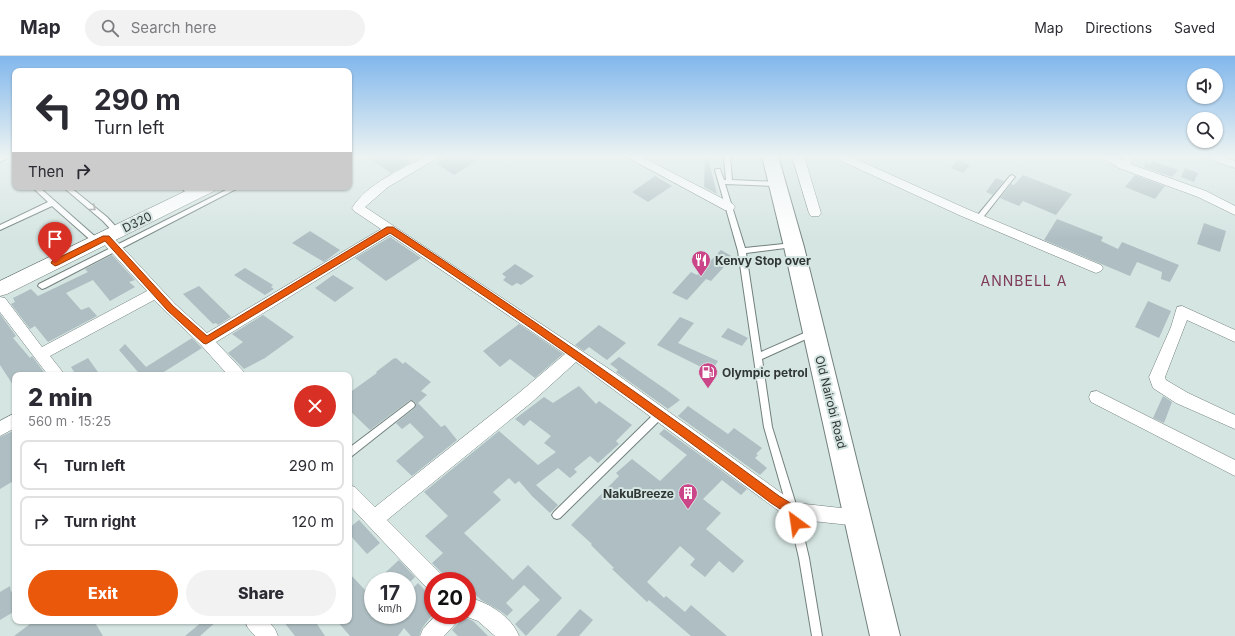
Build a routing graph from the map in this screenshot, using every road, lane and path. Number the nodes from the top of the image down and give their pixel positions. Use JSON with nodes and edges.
{"nodes":[{"id":1,"x":387,"y":183,"type":"edge"},
{"id":2,"x":683,"y":183,"type":"edge"},
{"id":3,"x":725,"y":183,"type":"edge"},
{"id":4,"x":776,"y":183,"type":"edge"},
{"id":5,"x":806,"y":183,"type":"edge"},
{"id":6,"x":900,"y":183,"type":"edge"},
{"id":7,"x":1007,"y":183,"type":"edge"},
{"id":8,"x":1177,"y":183,"type":"edge"},
{"id":9,"x":38,"y":190,"type":"edge"},
{"id":10,"x":70,"y":190,"type":"edge"},
{"id":11,"x":231,"y":190,"type":"edge"},
{"id":12,"x":188,"y":191,"type":"edge"},
{"id":13,"x":52,"y":203,"type":"junction"},
{"id":14,"x":729,"y":207,"type":"junction"},
{"id":15,"x":1235,"y":211,"type":"edge"},
{"id":16,"x":815,"y":213,"type":"dead end"},
{"id":17,"x":979,"y":218,"type":"junction"},
{"id":18,"x":0,"y":228,"type":"edge"},
{"id":19,"x":390,"y":229,"type":"junction"},
{"id":20,"x":109,"y":240,"type":"junction"},
{"id":21,"x":794,"y":245,"type":"junction"},
{"id":22,"x":742,"y":251,"type":"junction"},
{"id":23,"x":1096,"y":268,"type":"dead end"},
{"id":24,"x":42,"y":286,"type":"dead end"},
{"id":25,"x":0,"y":289,"type":"edge"},
{"id":26,"x":157,"y":292,"type":"junction"},
{"id":27,"x":0,"y":302,"type":"edge"},
{"id":28,"x":814,"y":332,"type":"junction"},
{"id":29,"x":1235,"y":336,"type":"edge"},
{"id":30,"x":206,"y":341,"type":"junction"},
{"id":31,"x":575,"y":354,"type":"junction"},
{"id":32,"x":40,"y":355,"type":"junction"},
{"id":33,"x":758,"y":357,"type":"junction"},
{"id":34,"x":54,"y":372,"type":"edge"},
{"id":35,"x":235,"y":372,"type":"edge"},
{"id":36,"x":1097,"y":397,"type":"dead end"},
{"id":37,"x":410,"y":405,"type":"dead end"},
{"id":38,"x":660,"y":414,"type":"junction"},
{"id":39,"x":12,"y":422,"type":"edge"},
{"id":40,"x":1235,"y":422,"type":"edge"},
{"id":41,"x":0,"y":429,"type":"edge"},
{"id":42,"x":352,"y":451,"type":"edge"},
{"id":43,"x":1235,"y":468,"type":"edge"},
{"id":44,"x":352,"y":503,"type":"edge"},
{"id":45,"x":793,"y":511,"type":"junction"},
{"id":46,"x":557,"y":515,"type":"dead end"},
{"id":47,"x":859,"y":518,"type":"junction"},
{"id":48,"x":374,"y":519,"type":"junction"},
{"id":49,"x":425,"y":572,"type":"edge"},
{"id":50,"x":476,"y":608,"type":"edge"},
{"id":51,"x":258,"y":624,"type":"edge"},
{"id":52,"x":441,"y":624,"type":"edge"},
{"id":53,"x":268,"y":636,"type":"edge"},
{"id":54,"x":430,"y":636,"type":"edge"},
{"id":55,"x":510,"y":636,"type":"edge"},
{"id":56,"x":817,"y":636,"type":"edge"},
{"id":57,"x":885,"y":636,"type":"edge"}],
"edges":[{"from":1,"to":19,"type":"street"},
{"from":2,"to":14,"type":"street"},
{"from":3,"to":14,"type":"lane"},
{"from":4,"to":21,"type":"highway","name":"Old Nairobi Road"},
{"from":5,"to":16,"type":"street"},
{"from":6,"to":17,"type":"street"},
{"from":7,"to":17,"type":"lane"},
{"from":8,"to":15,"type":"street"},
{"from":9,"to":13,"type":"lane"},
{"from":10,"to":20,"type":"lane","one_way":true},
{"from":11,"to":20,"type":"lane"},
{"from":12,"to":20,"type":"street","name":"D320","number":"D320"},
{"from":13,"to":18,"type":"lane"},
{"from":13,"to":20,"type":"lane"},
{"from":14,"to":22,"type":"lane"},
{"from":17,"to":23,"type":"street"},
{"from":19,"to":30,"type":"street"},
{"from":19,"to":31,"type":"street"},
{"from":20,"to":24,"type":"lane"},
{"from":20,"to":25,"type":"street","name":"D320","number":"D320"},
{"from":20,"to":26,"type":"street"},
{"from":21,"to":22,"type":"lane"},
{"from":21,"to":28,"type":"highway","name":"Old Nairobi Road"},
{"from":22,"to":33,"type":"lane"},
{"from":26,"to":30,"type":"street"},
{"from":26,"to":32,"type":"street"},
{"from":27,"to":32,"type":"street"},
{"from":28,"to":33,"type":"lane"},
{"from":28,"to":47,"type":"highway","name":"Old Nairobi Road"},
{"from":29,"to":40,"type":"street"},
{"from":30,"to":35,"type":"street"},
{"from":31,"to":38,"type":"street"},
{"from":31,"to":48,"type":"street"},
{"from":32,"to":34,"type":"street"},
{"from":33,"to":45,"type":"lane"},
{"from":36,"to":43,"type":"street"},
{"from":37,"to":42,"type":"lane"},
{"from":38,"to":45,"type":"street"},
{"from":38,"to":46,"type":"lane"},
{"from":39,"to":41,"type":"street"},
{"from":44,"to":48,"type":"street"},
{"from":45,"to":47,"type":"street"},
{"from":45,"to":56,"type":"lane"},
{"from":47,"to":57,"type":"highway","name":"Old Nairobi Road"},
{"from":48,"to":49,"type":"street"},
{"from":50,"to":55,"type":"street"},
{"from":51,"to":53,"type":"street"},
{"from":52,"to":54,"type":"street"}]}
